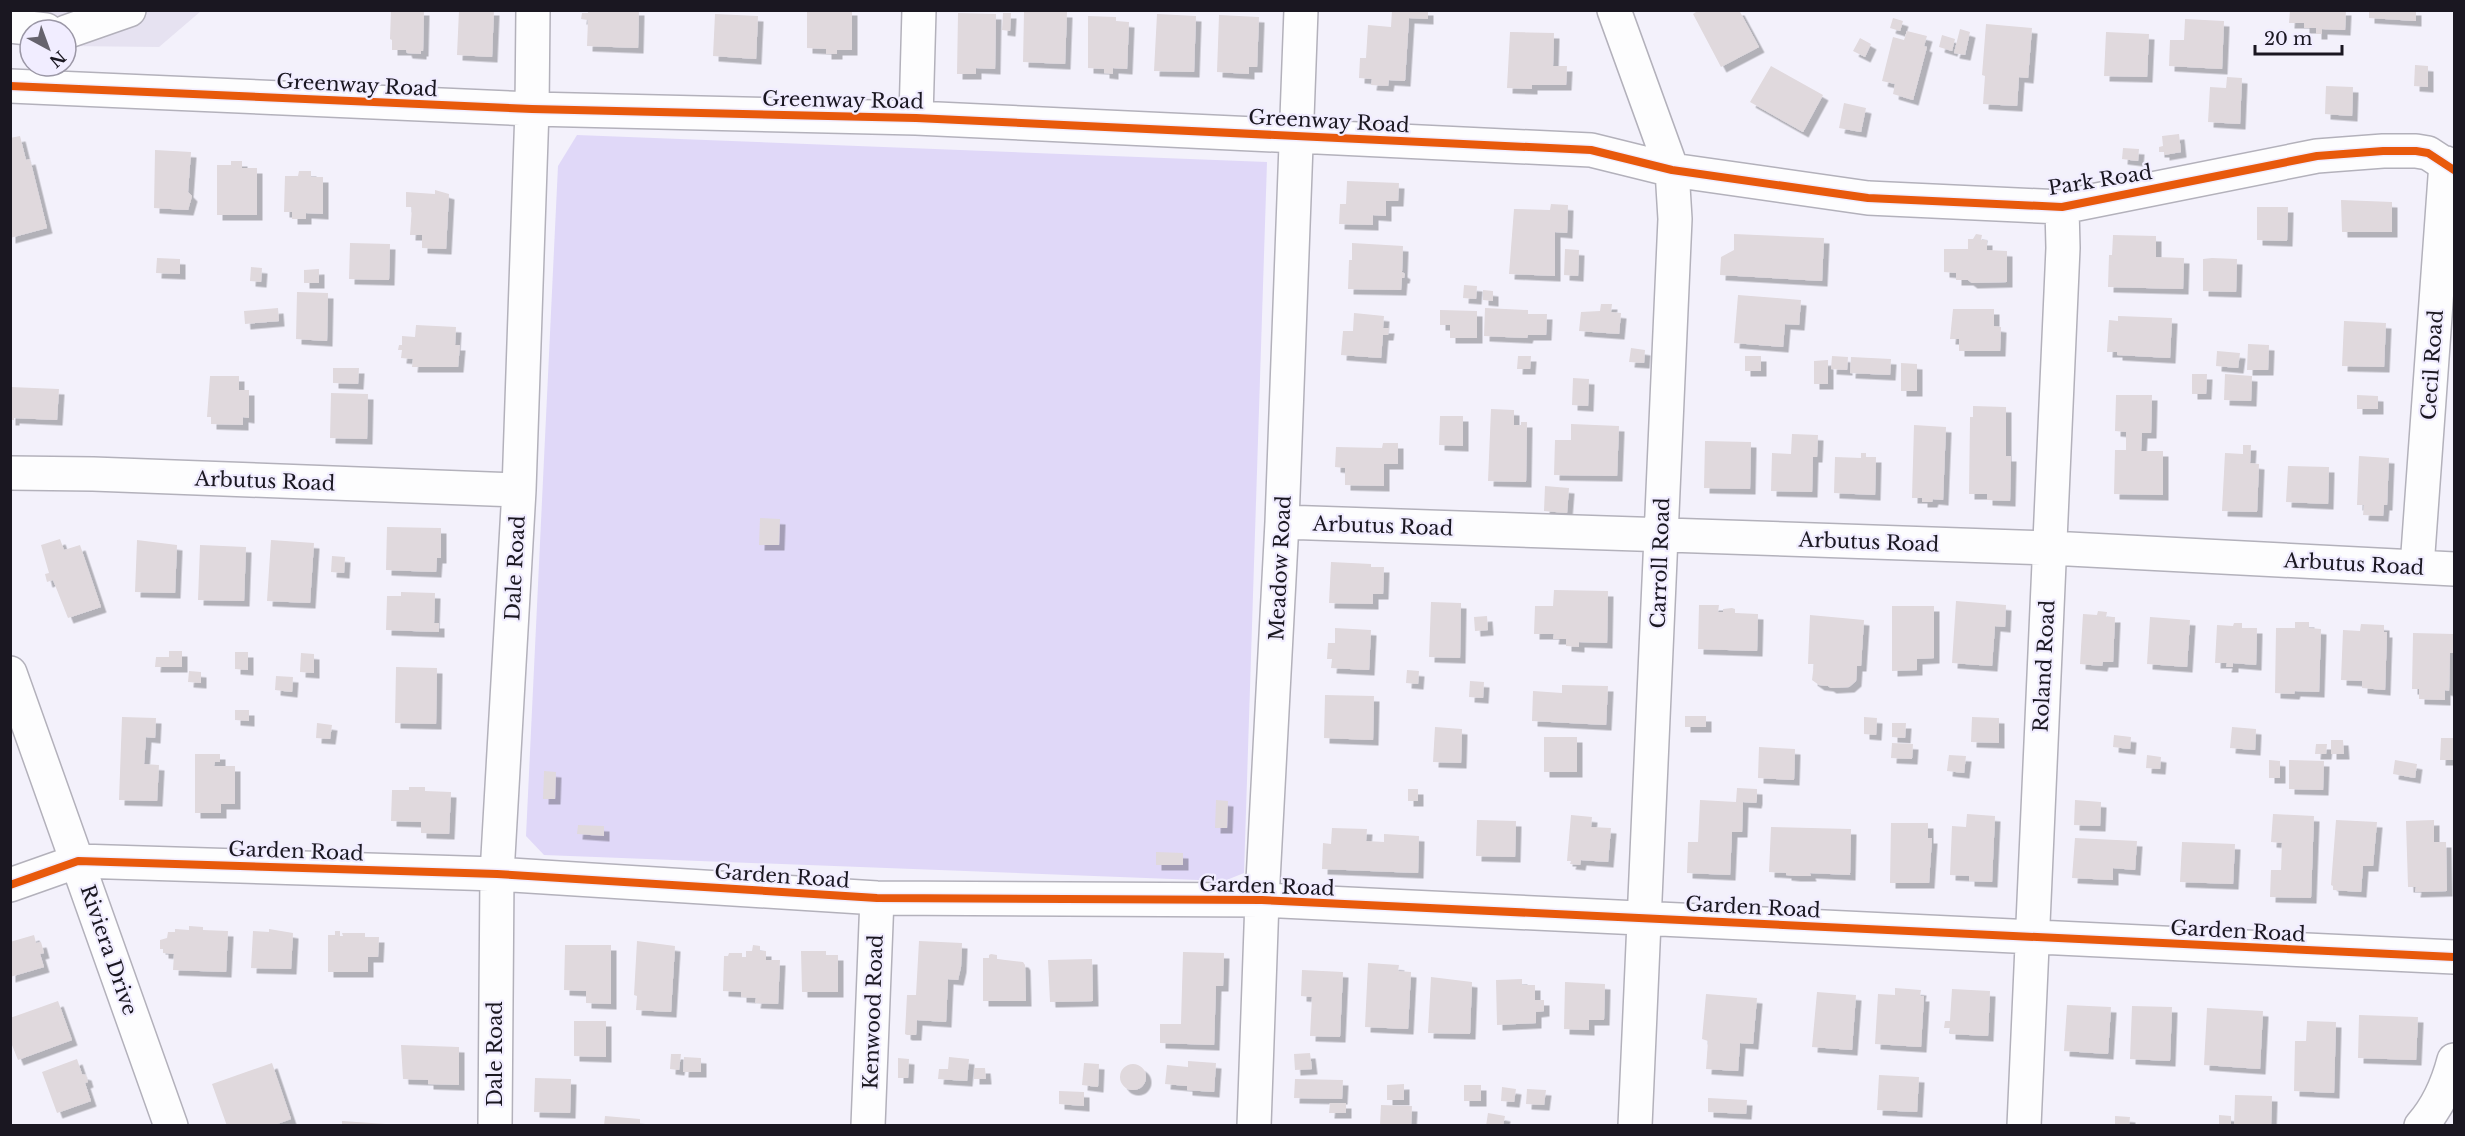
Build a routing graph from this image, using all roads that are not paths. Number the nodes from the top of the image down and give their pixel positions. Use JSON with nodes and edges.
{"nodes":[{"id":1,"x":129,"y":10,"type":"edge"},
{"id":2,"x":533,"y":10,"type":"edge"},
{"id":3,"x":919,"y":10,"type":"edge"},
{"id":4,"x":1301,"y":10,"type":"edge"},
{"id":5,"x":1614,"y":10,"type":"edge"},
{"id":6,"x":78,"y":28,"type":"edge"},
{"id":7,"x":10,"y":86,"type":"edge"},
{"id":8,"x":532,"y":109,"type":"junction"},
{"id":9,"x":916,"y":118,"type":"junction"},
{"id":10,"x":1296,"y":135,"type":"junction"},
{"id":11,"x":2450,"y":166,"type":"edge"},
{"id":12,"x":1672,"y":171,"type":"junction"},
{"id":13,"x":2062,"y":207,"type":"junction"},
{"id":14,"x":10,"y":473,"type":"edge"},
{"id":15,"x":519,"y":490,"type":"junction"},
{"id":16,"x":1282,"y":522,"type":"junction"},
{"id":17,"x":1661,"y":535,"type":"junction"},
{"id":18,"x":2050,"y":548,"type":"junction"},
{"id":19,"x":2417,"y":567,"type":"junction"},
{"id":20,"x":2454,"y":569,"type":"edge"},
{"id":21,"x":10,"y":673,"type":"edge"},
{"id":22,"x":78,"y":861,"type":"junction"},
{"id":23,"x":496,"y":874,"type":"junction"},
{"id":24,"x":10,"y":885,"type":"edge"},
{"id":25,"x":877,"y":898,"type":"junction"},
{"id":26,"x":1262,"y":900,"type":"junction"},
{"id":27,"x":1644,"y":919,"type":"junction"},
{"id":28,"x":2032,"y":938,"type":"junction"},
{"id":29,"x":2454,"y":957,"type":"edge"},
{"id":30,"x":2454,"y":1060,"type":"edge"},
{"id":31,"x":171,"y":1125,"type":"edge"},
{"id":32,"x":495,"y":1125,"type":"edge"},
{"id":33,"x":868,"y":1125,"type":"edge"},
{"id":34,"x":1254,"y":1125,"type":"edge"},
{"id":35,"x":1635,"y":1125,"type":"edge"},
{"id":36,"x":2024,"y":1125,"type":"edge"},
{"id":37,"x":2421,"y":1125,"type":"edge"}],
"edges":[{"from":1,"to":6,"type":"street"},
{"from":2,"to":8,"type":"street","name":"Dale Road"},
{"from":3,"to":9,"type":"street"},
{"from":4,"to":10,"type":"street","name":"Meadow Road"},
{"from":5,"to":12,"type":"street","name":"Carroll Road"},
{"from":7,"to":8,"type":"street","name":"Greenway Road"},
{"from":8,"to":9,"type":"street","name":"Greenway Road"},
{"from":8,"to":15,"type":"street","name":"Dale Road"},
{"from":9,"to":10,"type":"street","name":"Greenway Road"},
{"from":10,"to":12,"type":"street","name":"Greenway Road"},
{"from":10,"to":16,"type":"street","name":"Meadow Road"},
{"from":11,"to":13,"type":"street","name":"Park Road"},
{"from":11,"to":19,"type":"street","name":"Cecil Road"},
{"from":12,"to":13,"type":"street","name":"Park Road"},
{"from":12,"to":17,"type":"street","name":"Carroll Road"},
{"from":13,"to":18,"type":"street","name":"Roland Road"},
{"from":14,"to":15,"type":"street","name":"Arbutus Road"},
{"from":15,"to":23,"type":"street","name":"Dale Road"},
{"from":16,"to":17,"type":"street","name":"Arbutus Road"},
{"from":16,"to":26,"type":"street","name":"Meadow Road"},
{"from":17,"to":18,"type":"street","name":"Arbutus Road"},
{"from":17,"to":27,"type":"street","name":"Carroll Road"},
{"from":18,"to":19,"type":"street","name":"Arbutus Road"},
{"from":18,"to":28,"type":"street","name":"Roland Road"},
{"from":19,"to":20,"type":"street","name":"Arbutus Road"},
{"from":21,"to":22,"type":"street","name":"Riviera Drive"},
{"from":22,"to":23,"type":"street","name":"Garden Road"},
{"from":22,"to":24,"type":"street"},
{"from":22,"to":31,"type":"street","name":"Riviera Drive"},
{"from":23,"to":25,"type":"street","name":"Garden Road"},
{"from":23,"to":32,"type":"street","name":"Dale Road"},
{"from":25,"to":26,"type":"street","name":"Garden Road"},
{"from":25,"to":33,"type":"street","name":"Kenwood Road"},
{"from":26,"to":27,"type":"street","name":"Garden Road"},
{"from":26,"to":34,"type":"street","name":"Meadow Road"},
{"from":27,"to":28,"type":"street","name":"Garden Road"},
{"from":27,"to":35,"type":"street","name":"Carroll Road"},
{"from":28,"to":29,"type":"street","name":"Garden Road"},
{"from":28,"to":36,"type":"street","name":"Roland Road"},
{"from":30,"to":37,"type":"street"}]}
